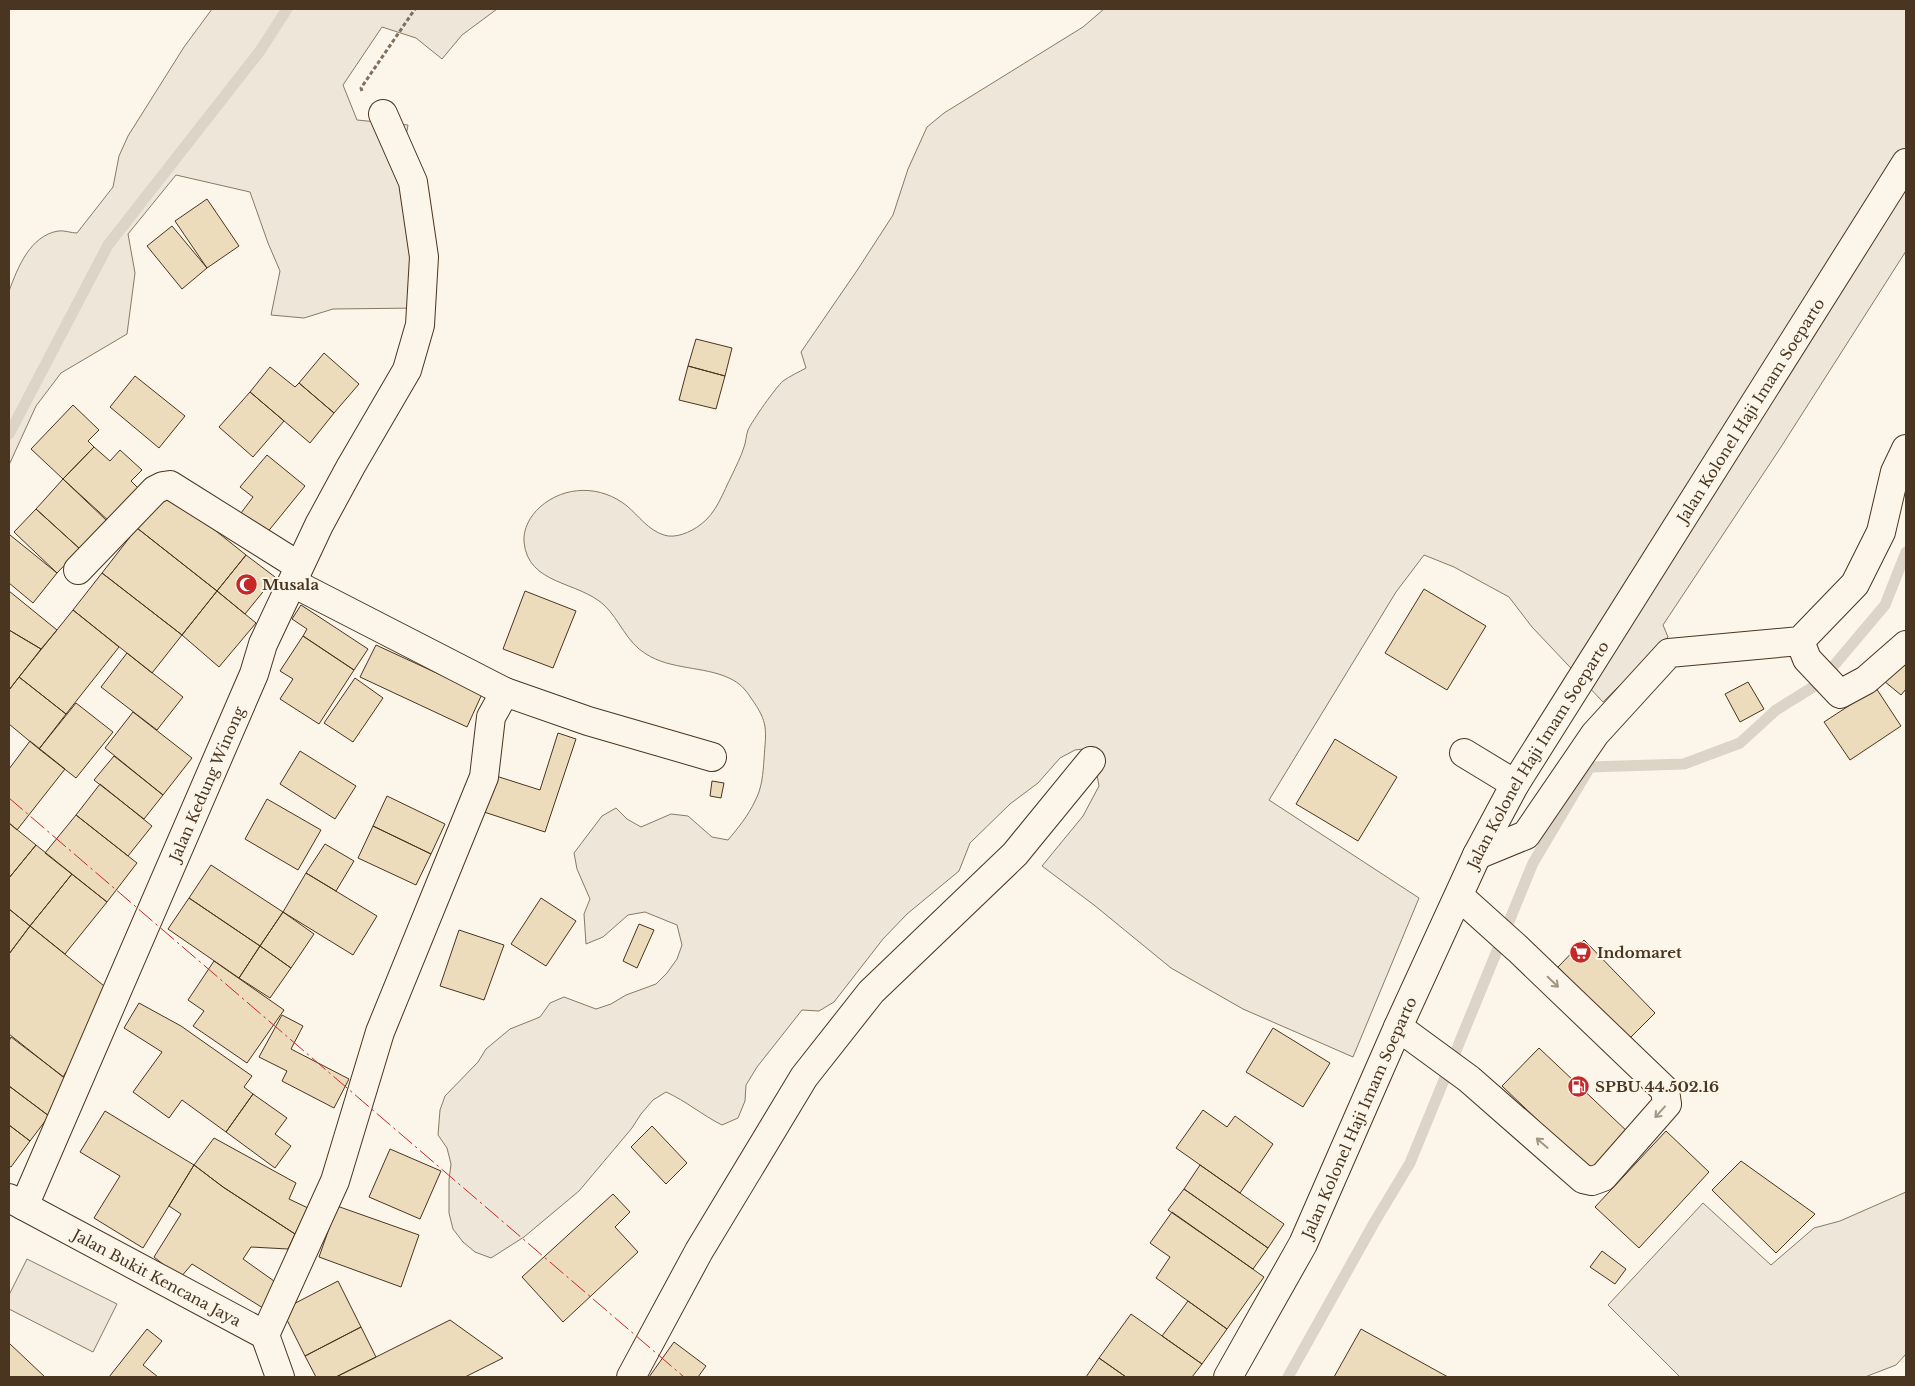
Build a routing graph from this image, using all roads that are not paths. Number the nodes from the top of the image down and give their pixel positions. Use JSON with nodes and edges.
{"nodes":[{"id":1,"x":383,"y":114,"type":"road end"},
{"id":2,"x":1906,"y":162,"type":"edge"},
{"id":3,"x":1906,"y":450,"type":"edge"},
{"id":4,"x":78,"y":570,"type":"dead end"},
{"id":5,"x":296,"y":575,"type":"junction"},
{"id":6,"x":1800,"y":641,"type":"junction"},
{"id":7,"x":1906,"y":645,"type":"edge"},
{"id":8,"x":505,"y":692,"type":"junction"},
{"id":9,"x":1464,"y":752,"type":"dead end"},
{"id":10,"x":712,"y":757,"type":"dead end"},
{"id":11,"x":1091,"y":761,"type":"dead end"},
{"id":12,"x":1515,"y":784,"type":"junction"},
{"id":13,"x":1477,"y":855,"type":"junction"},
{"id":14,"x":1459,"y":896,"type":"junction"},
{"id":15,"x":1398,"y":1028,"type":"junction"},
{"id":16,"x":16,"y":1202,"type":"edge"},
{"id":17,"x":265,"y":1335,"type":"junction"},
{"id":18,"x":280,"y":1377,"type":"edge"},
{"id":19,"x":632,"y":1377,"type":"edge"},
{"id":20,"x":1228,"y":1377,"type":"edge"}],
"edges":[{"from":1,"to":5,"type":"street","name":"Jalan Kedung Winong"},
{"from":2,"to":12,"type":"street","name":"Jalan Kolonel Haji Imam Soeparto"},
{"from":3,"to":6,"type":"street"},
{"from":4,"to":5,"type":"street"},
{"from":5,"to":8,"type":"street"},
{"from":5,"to":16,"type":"street","name":"Jalan Kedung Winong"},
{"from":6,"to":7,"type":"street"},
{"from":6,"to":13,"type":"street"},
{"from":8,"to":10,"type":"street"},
{"from":8,"to":17,"type":"street"},
{"from":9,"to":12,"type":"street"},
{"from":11,"to":19,"type":"street"},
{"from":12,"to":13,"type":"street","name":"Jalan Kolonel Haji Imam Soeparto"},
{"from":13,"to":14,"type":"street","name":"Jalan Kolonel Haji Imam Soeparto"},
{"from":14,"to":15,"type":"street","name":"Jalan Kolonel Haji Imam Soeparto"},
{"from":14,"to":15,"type":"street","one_way":true},
{"from":15,"to":20,"type":"street","name":"Jalan Kolonel Haji Imam Soeparto"},
{"from":16,"to":17,"type":"street","name":"Jalan Bukit Kencana Jaya"},
{"from":17,"to":18,"type":"street"}]}
